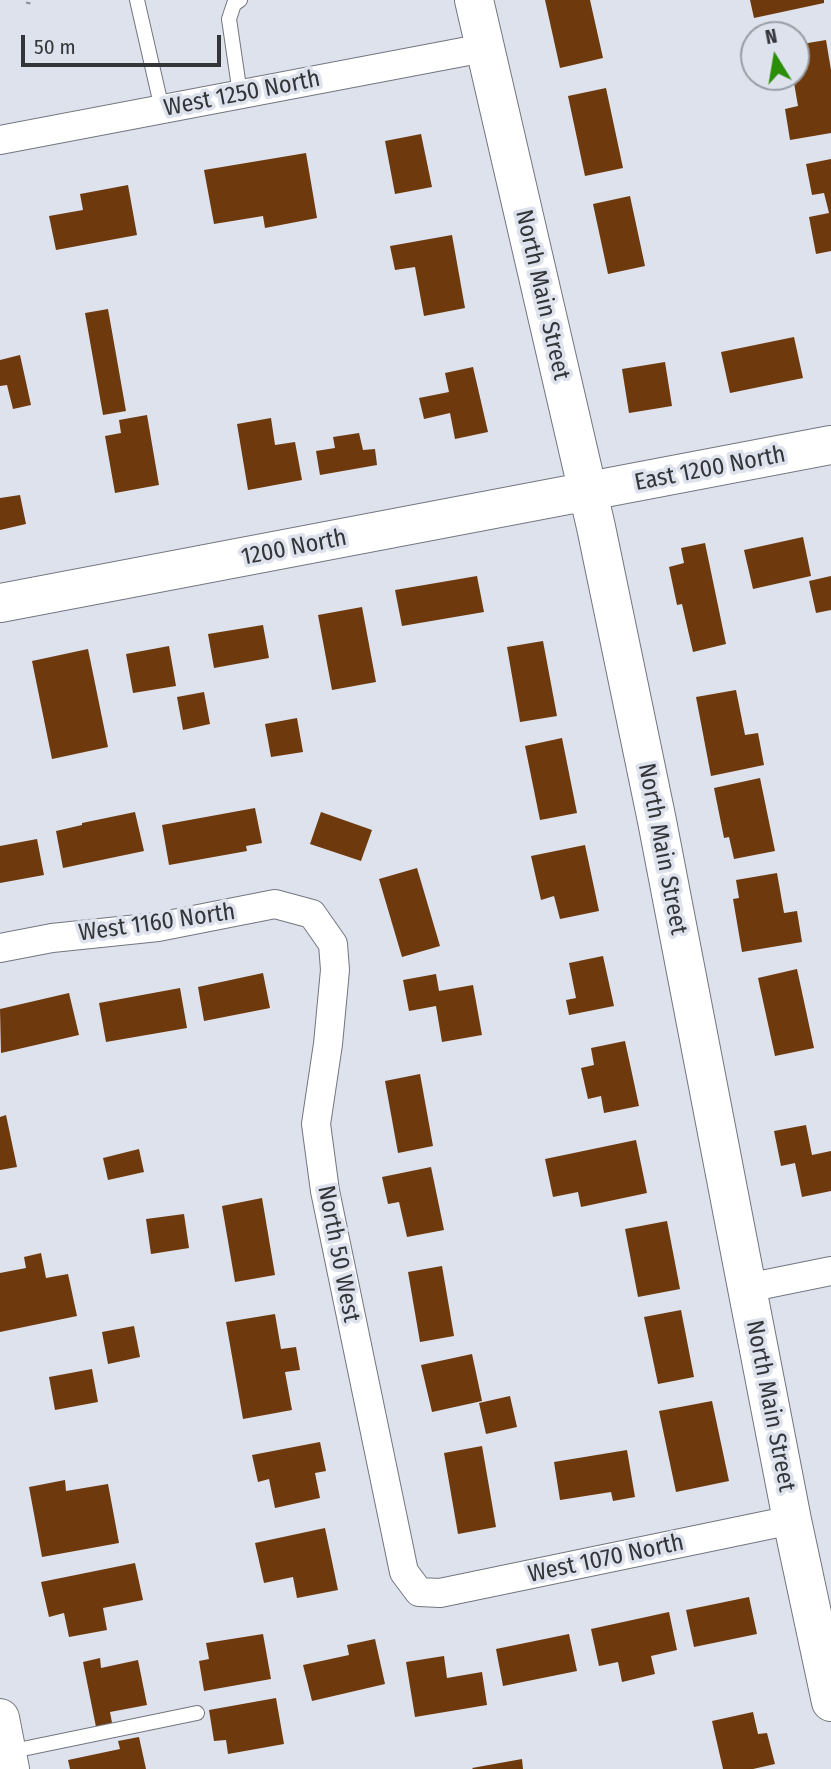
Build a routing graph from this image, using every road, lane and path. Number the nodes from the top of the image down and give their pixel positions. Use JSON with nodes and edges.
{"nodes":[{"id":1,"x":137,"y":0,"type":"edge"},
{"id":2,"x":240,"y":0,"type":"edge"},
{"id":3,"x":474,"y":0,"type":"edge"},
{"id":4,"x":484,"y":48,"type":"junction"},
{"id":5,"x":240,"y":94,"type":"junction"},
{"id":6,"x":162,"y":109,"type":"junction"},
{"id":7,"x":0,"y":140,"type":"edge"},
{"id":8,"x":831,"y":445,"type":"edge"},
{"id":9,"x":588,"y":492,"type":"junction"},
{"id":10,"x":0,"y":603,"type":"edge"},
{"id":11,"x":312,"y":914,"type":"joint"},
{"id":12,"x":0,"y":948,"type":"edge"},
{"id":13,"x":831,"y":1271,"type":"edge"},
{"id":14,"x":747,"y":1288,"type":"junction"},
{"id":15,"x":792,"y":1520,"type":"junction"},
{"id":16,"x":419,"y":1592,"type":"joint"},
{"id":17,"x":831,"y":1702,"type":"edge"},
{"id":18,"x":197,"y":1713,"type":"dead end"},
{"id":19,"x":6,"y":1746,"type":"edge"}],
"edges":[{"from":1,"to":6,"type":"lane"},
{"from":2,"to":5,"type":"lane"},
{"from":3,"to":4,"type":"street","name":"North Main Street"},
{"from":4,"to":5,"type":"street","name":"West 1250 North"},
{"from":4,"to":9,"type":"street","name":"North Main Street"},
{"from":5,"to":6,"type":"street","name":"West 1250 North"},
{"from":6,"to":7,"type":"street","name":"West 1250 North"},
{"from":8,"to":9,"type":"street","name":"East 1200 North"},
{"from":9,"to":10,"type":"street","name":"1200 North"},
{"from":9,"to":14,"type":"street","name":"North Main Street"},
{"from":11,"to":12,"type":"street","name":"West 1160 North"},
{"from":11,"to":16,"type":"street","name":"North 50 West"},
{"from":13,"to":14,"type":"street"},
{"from":14,"to":15,"type":"street","name":"North Main Street"},
{"from":15,"to":16,"type":"street","name":"West 1070 North"},
{"from":15,"to":17,"type":"street","name":"North Main Street"},
{"from":18,"to":19,"type":"lane"}]}
